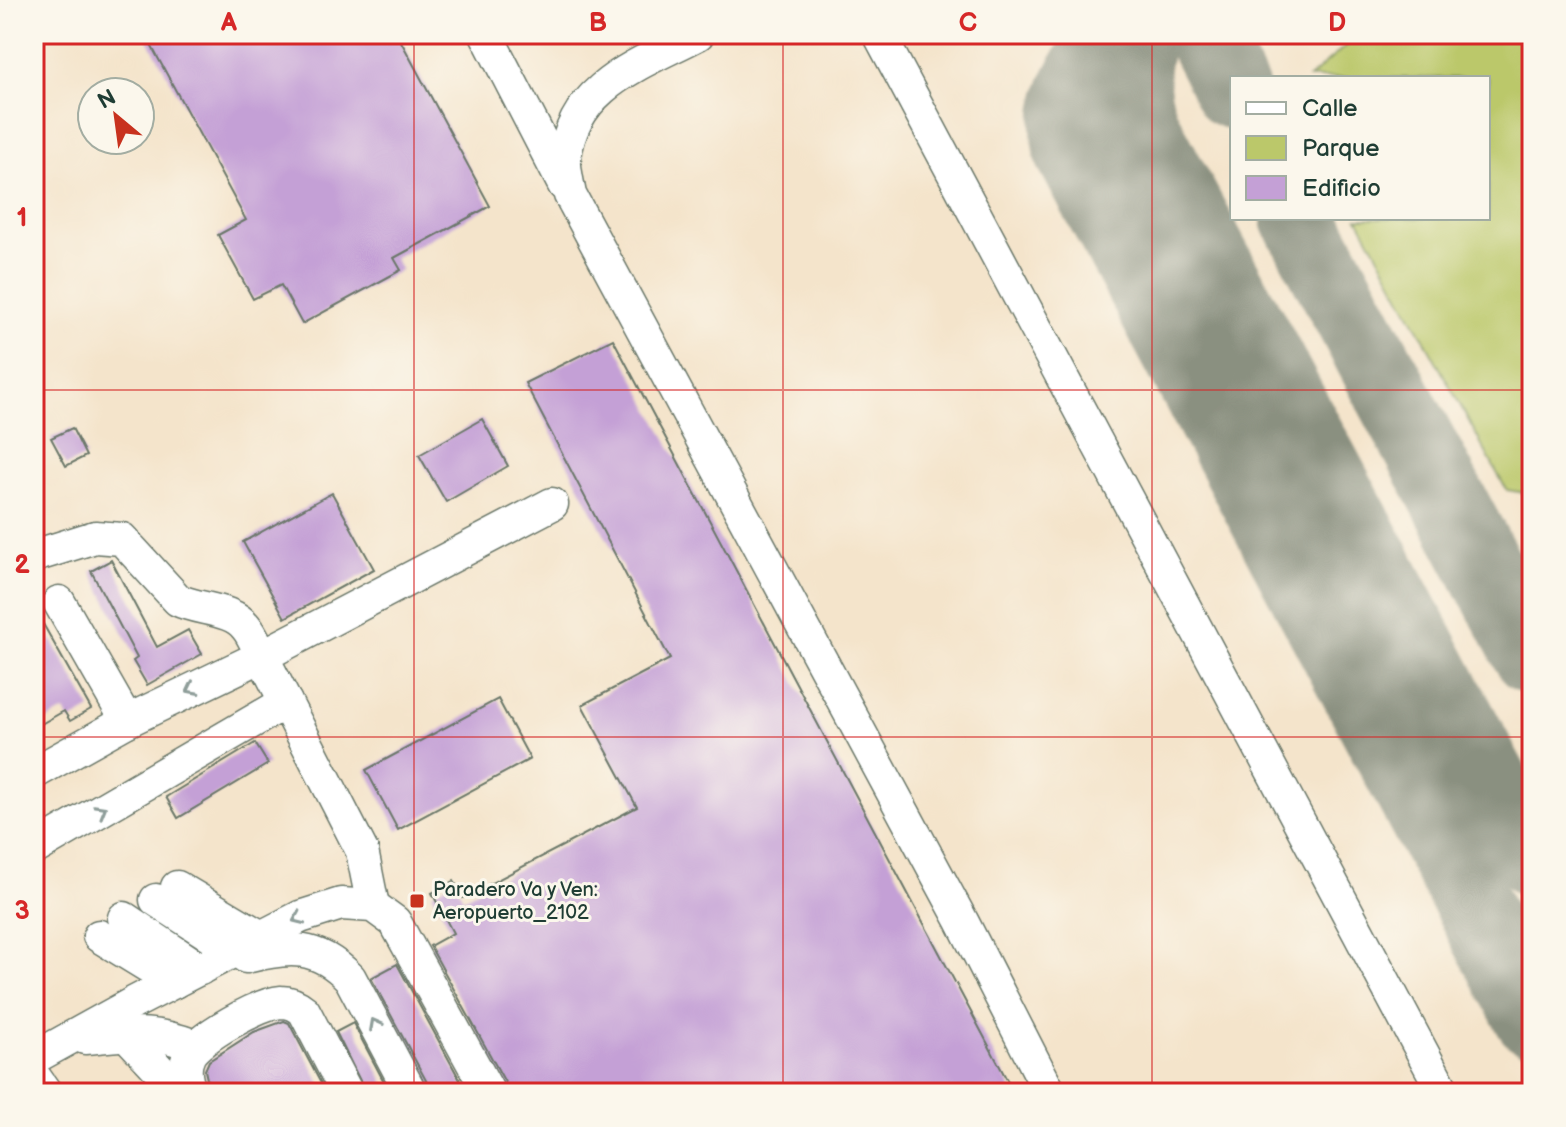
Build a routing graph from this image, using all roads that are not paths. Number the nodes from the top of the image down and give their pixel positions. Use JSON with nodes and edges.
{"nodes":[{"id":1,"x":486,"y":34,"type":"edge"},
{"id":2,"x":698,"y":34,"type":"edge"},
{"id":3,"x":879,"y":34,"type":"edge"},
{"id":4,"x":570,"y":195,"type":"junction"},
{"id":5,"x":552,"y":504,"type":"dead end"},
{"id":6,"x":34,"y":556,"type":"edge"},
{"id":7,"x":59,"y":602,"type":"dead end"},
{"id":8,"x":262,"y":656,"type":"junction"},
{"id":9,"x":286,"y":702,"type":"junction"},
{"id":10,"x":127,"y":721,"type":"junction"},
{"id":11,"x":34,"y":773,"type":"edge"},
{"id":12,"x":34,"y":849,"type":"edge"},
{"id":13,"x":167,"y":894,"type":"dead end"},
{"id":14,"x":373,"y":906,"type":"junction"},
{"id":15,"x":112,"y":927,"type":"dead end"},
{"id":16,"x":248,"y":944,"type":"junction"},
{"id":17,"x":188,"y":975,"type":"junction"},
{"id":18,"x":125,"y":1033,"type":"junction"},
{"id":19,"x":68,"y":1040,"type":"junction"},
{"id":20,"x":195,"y":1046,"type":"junction"},
{"id":21,"x":34,"y":1058,"type":"edge"},
{"id":22,"x":34,"y":1076,"type":"edge"},
{"id":23,"x":190,"y":1091,"type":"edge"},
{"id":24,"x":46,"y":1093,"type":"edge"},
{"id":25,"x":347,"y":1093,"type":"edge"},
{"id":26,"x":411,"y":1093,"type":"edge"},
{"id":27,"x":489,"y":1093,"type":"edge"},
{"id":28,"x":1050,"y":1093,"type":"edge"},
{"id":29,"x":1444,"y":1093,"type":"edge"}],
"edges":[{"from":1,"to":4,"type":"lane"},
{"from":2,"to":4,"type":"lane"},
{"from":3,"to":29,"type":"lane"},
{"from":4,"to":28,"type":"lane"},
{"from":5,"to":8,"type":"lane"},
{"from":6,"to":8,"type":"lane"},
{"from":7,"to":10,"type":"lane"},
{"from":8,"to":9,"type":"lane"},
{"from":8,"to":10,"type":"lane","one_way":true},
{"from":12,"to":9,"type":"lane","one_way":true},
{"from":9,"to":14,"type":"lane"},
{"from":10,"to":11,"type":"lane"},
{"from":13,"to":16,"type":"lane"},
{"from":14,"to":16,"type":"lane","one_way":true},
{"from":14,"to":27,"type":"lane"},
{"from":15,"to":17,"type":"lane"},
{"from":16,"to":17,"type":"lane"},
{"from":17,"to":19,"type":"lane"},
{"from":26,"to":17,"type":"lane","one_way":true},
{"from":18,"to":19,"type":"lane"},
{"from":18,"to":20,"type":"lane"},
{"from":18,"to":23,"type":"lane"},
{"from":19,"to":21,"type":"lane"},
{"from":20,"to":23,"type":"lane"},
{"from":20,"to":25,"type":"lane"},
{"from":22,"to":24,"type":"lane"}]}
